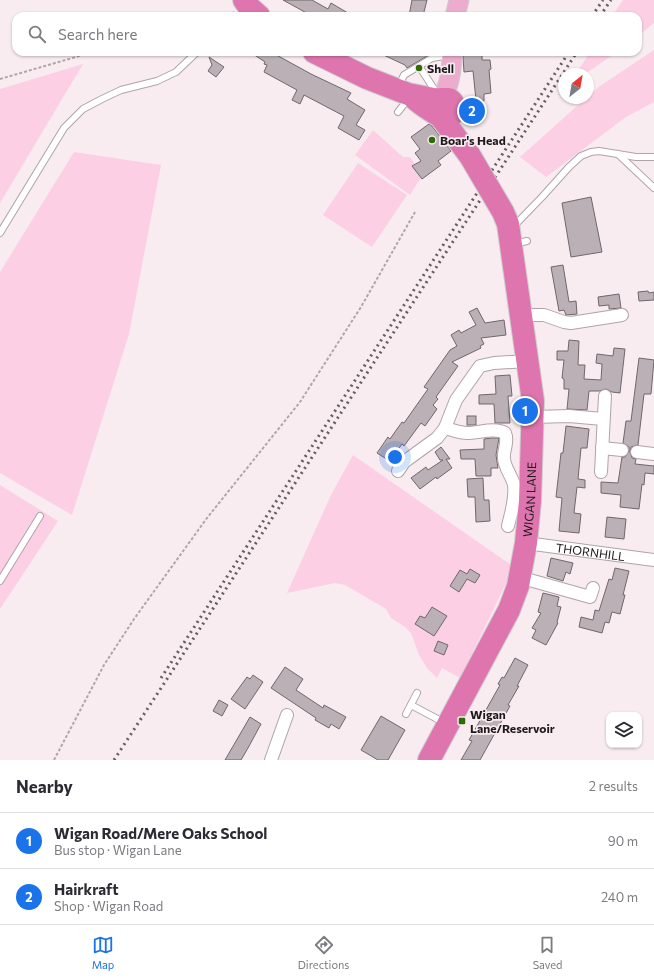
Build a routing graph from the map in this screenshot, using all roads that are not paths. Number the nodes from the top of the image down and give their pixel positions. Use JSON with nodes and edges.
{"nodes":[{"id":1,"x":459,"y":0,"type":"edge"},
{"id":2,"x":457,"y":12,"type":"edge"},
{"id":3,"x":193,"y":56,"type":"edge"},
{"id":4,"x":322,"y":56,"type":"edge"},
{"id":5,"x":452,"y":58,"type":"edge"},
{"id":6,"x":419,"y":66,"type":"junction"},
{"id":7,"x":403,"y":98,"type":"junction"},
{"id":8,"x":444,"y":106,"type":"junction"},
{"id":9,"x":618,"y":154,"type":"junction"},
{"id":10,"x":654,"y":157,"type":"edge"},
{"id":11,"x":654,"y":188,"type":"edge"},
{"id":12,"x":0,"y":233,"type":"edge"},
{"id":13,"x":513,"y":234,"type":"junction"},
{"id":14,"x":521,"y":315,"type":"junction"},
{"id":15,"x":622,"y":315,"type":"dead end"},
{"id":16,"x":528,"y":361,"type":"junction"},
{"id":17,"x":605,"y":396,"type":"dead end"},
{"id":18,"x":533,"y":417,"type":"junction"},
{"id":19,"x":604,"y":419,"type":"junction"},
{"id":20,"x":445,"y":428,"type":"junction"},
{"id":21,"x":602,"y":448,"type":"junction"},
{"id":22,"x":622,"y":450,"type":"dead end"},
{"id":23,"x":637,"y":452,"type":"dead end"},
{"id":24,"x":654,"y":454,"type":"edge"},
{"id":25,"x":398,"y":471,"type":"dead end"},
{"id":26,"x":601,"y":472,"type":"dead end"},
{"id":27,"x":40,"y":516,"type":"dead end"},
{"id":28,"x":508,"y":526,"type":"dead end"},
{"id":29,"x":526,"y":543,"type":"junction"},
{"id":30,"x":654,"y":560,"type":"edge"},
{"id":31,"x":519,"y":577,"type":"junction"},
{"id":32,"x":1,"y":578,"type":"edge"},
{"id":33,"x":593,"y":588,"type":"dead end"},
{"id":34,"x":417,"y":693,"type":"dead end"},
{"id":35,"x":411,"y":705,"type":"junction"},
{"id":36,"x":406,"y":714,"type":"dead end"},
{"id":37,"x":287,"y":715,"type":"dead end"},
{"id":38,"x":448,"y":725,"type":"junction"},
{"id":39,"x":271,"y":760,"type":"edge"},
{"id":40,"x":429,"y":760,"type":"edge"}],
"edges":[{"from":1,"to":2,"type":"main road"},
{"from":3,"to":12,"type":"lane"},
{"from":4,"to":7,"type":"highway"},
{"from":5,"to":6,"type":"lane"},
{"from":5,"to":8,"type":"main road"},
{"from":6,"to":7,"type":"lane"},
{"from":6,"to":8,"type":"lane"},
{"from":7,"to":8,"type":"highway"},
{"from":8,"to":13,"type":"highway","name":"WIGAN LANE","bridge":true},
{"from":9,"to":10,"type":"lane"},
{"from":9,"to":11,"type":"lane"},
{"from":9,"to":13,"type":"lane"},
{"from":13,"to":14,"type":"highway","name":"WIGAN LANE"},
{"from":14,"to":15,"type":"street"},
{"from":14,"to":16,"type":"highway","name":"WIGAN LANE"},
{"from":16,"to":18,"type":"highway","name":"WIGAN LANE"},
{"from":16,"to":20,"type":"street"},
{"from":17,"to":19,"type":"street"},
{"from":18,"to":19,"type":"street"},
{"from":18,"to":29,"type":"highway","name":"WIGAN LANE"},
{"from":19,"to":21,"type":"street"},
{"from":20,"to":25,"type":"street"},
{"from":20,"to":28,"type":"street"},
{"from":21,"to":22,"type":"street"},
{"from":21,"to":26,"type":"street"},
{"from":23,"to":24,"type":"street"},
{"from":27,"to":32,"type":"lane"},
{"from":29,"to":30,"type":"street","name":"THORNHILL"},
{"from":29,"to":31,"type":"highway","name":"WIGAN LANE"},
{"from":31,"to":33,"type":"street"},
{"from":31,"to":38,"type":"highway","name":"WIGAN LANE"},
{"from":34,"to":35,"type":"lane"},
{"from":35,"to":36,"type":"lane"},
{"from":35,"to":38,"type":"lane"},
{"from":37,"to":39,"type":"street"},
{"from":38,"to":40,"type":"highway","name":"WIGAN LANE"}]}
